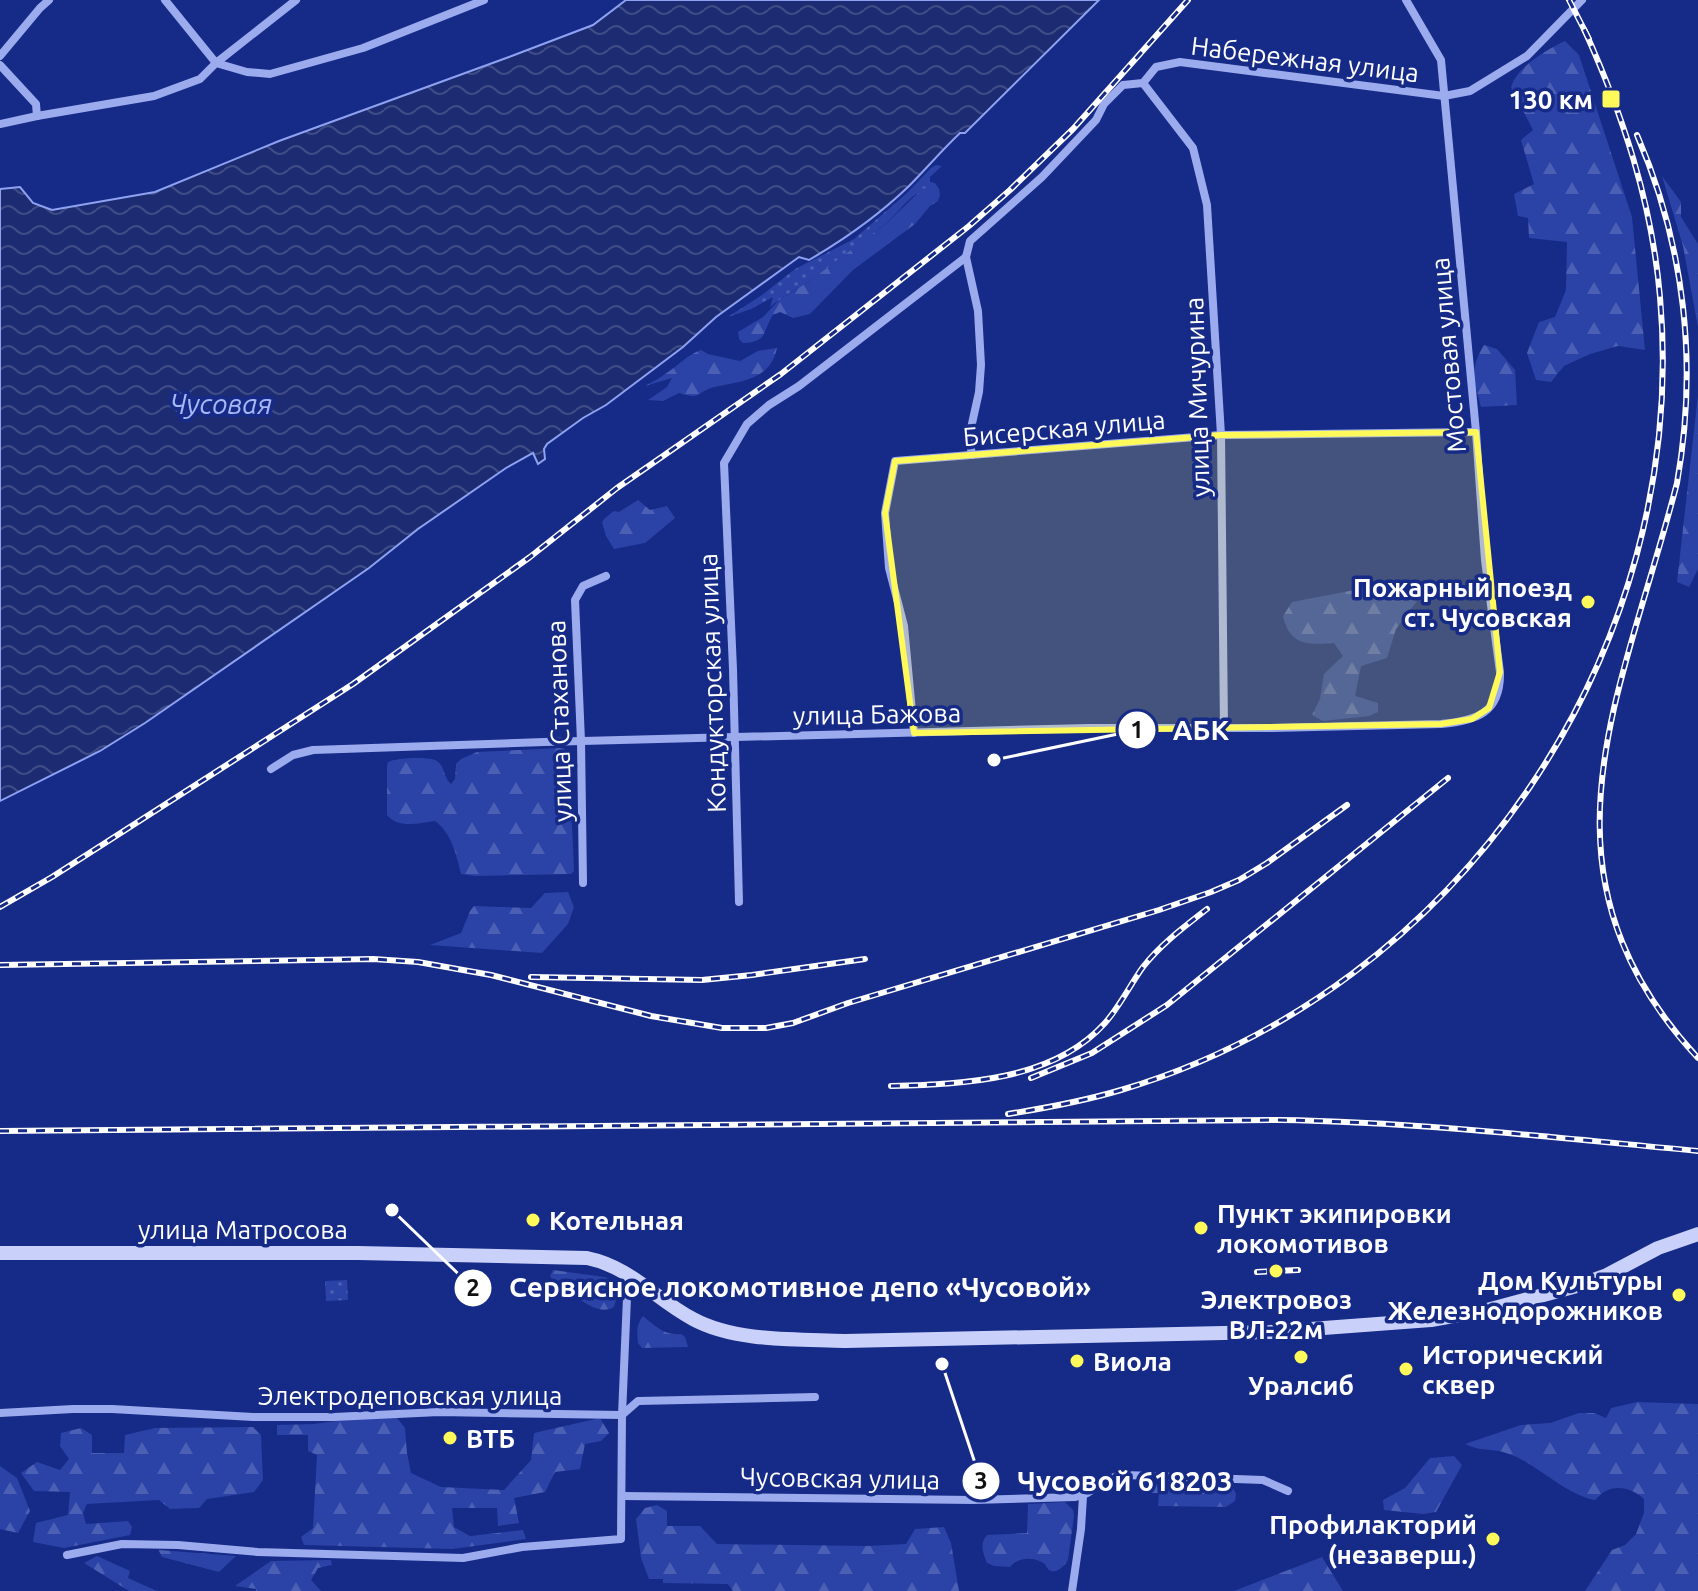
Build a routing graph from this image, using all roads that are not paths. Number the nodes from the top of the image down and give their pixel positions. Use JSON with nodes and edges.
{"nodes":[{"id":1,"x":49,"y":0,"type":"edge"},
{"id":2,"x":165,"y":0,"type":"edge"},
{"id":3,"x":296,"y":0,"type":"edge"},
{"id":4,"x":484,"y":0,"type":"edge"},
{"id":5,"x":1406,"y":0,"type":"edge"},
{"id":6,"x":1582,"y":0,"type":"edge"},
{"id":7,"x":459,"y":4,"type":"edge"},
{"id":8,"x":0,"y":56,"type":"edge"},
{"id":9,"x":216,"y":63,"type":"junction"},
{"id":10,"x":0,"y":65,"type":"edge"},
{"id":11,"x":1143,"y":83,"type":"junction"},
{"id":12,"x":1444,"y":96,"type":"junction"},
{"id":13,"x":37,"y":116,"type":"junction"},
{"id":14,"x":0,"y":124,"type":"edge"},
{"id":15,"x":966,"y":257,"type":"junction"},
{"id":16,"x":1476,"y":432,"type":"junction"},
{"id":17,"x":1221,"y":435,"type":"junction"},
{"id":18,"x":972,"y":455,"type":"junction"},
{"id":19,"x":724,"y":463,"type":"joint"},
{"id":20,"x":606,"y":576,"type":"dead end"},
{"id":21,"x":1486,"y":710,"type":"joint"},
{"id":22,"x":1224,"y":729,"type":"junction"},
{"id":23,"x":914,"y":733,"type":"junction"},
{"id":24,"x":735,"y":737,"type":"junction"},
{"id":25,"x":581,"y":741,"type":"junction"},
{"id":26,"x":271,"y":769,"type":"dead end"},
{"id":27,"x":583,"y":883,"type":"dead end"},
{"id":28,"x":739,"y":902,"type":"dead end"},
{"id":29,"x":1698,"y":1234,"type":"edge"},
{"id":30,"x":0,"y":1253,"type":"edge"},
{"id":31,"x":628,"y":1273,"type":"junction"},
{"id":32,"x":815,"y":1397,"type":"dead end"},
{"id":33,"x":0,"y":1413,"type":"edge"},
{"id":34,"x":622,"y":1415,"type":"junction"},
{"id":35,"x":1288,"y":1491,"type":"dead end"},
{"id":36,"x":622,"y":1496,"type":"junction"},
{"id":37,"x":1083,"y":1496,"type":"junction"},
{"id":38,"x":67,"y":1555,"type":"dead end"},
{"id":39,"x":1072,"y":1591,"type":"edge"}],
"edges":[{"from":1,"to":8,"type":"street"},
{"from":2,"to":9,"type":"street"},
{"from":3,"to":9,"type":"street"},
{"from":4,"to":7,"type":"street"},
{"from":5,"to":12,"type":"street","name":"Мостовая улица"},
{"from":6,"to":12,"type":"street","name":"Набережная улица"},
{"from":7,"to":9,"type":"street"},
{"from":9,"to":13,"type":"street"},
{"from":10,"to":13,"type":"street"},
{"from":11,"to":12,"type":"street","name":"Набережная улица"},
{"from":11,"to":15,"type":"street","name":"Набережная улица"},
{"from":11,"to":17,"type":"street","name":"улица Мичурина"},
{"from":12,"to":16,"type":"street","name":"Мостовая улица"},
{"from":13,"to":14,"type":"street"},
{"from":15,"to":18,"type":"street"},
{"from":15,"to":19,"type":"street","name":"Набережная улица"},
{"from":16,"to":17,"type":"street","name":"Бисерская улица"},
{"from":16,"to":21,"type":"street","name":"Мостовая улица"},
{"from":17,"to":18,"type":"street","name":"Бисерская улица"},
{"from":17,"to":22,"type":"street","name":"улица Мичурина"},
{"from":18,"to":23,"type":"street","name":"Бисерская улица"},
{"from":19,"to":24,"type":"street","name":"Кондукторская улица"},
{"from":20,"to":25,"type":"street","name":"улица Стаханова"},
{"from":21,"to":22,"type":"street","name":"улица Бажова"},
{"from":22,"to":23,"type":"street","name":"улица Бажова"},
{"from":23,"to":24,"type":"street","name":"улица Бажова"},
{"from":24,"to":25,"type":"street","name":"улица Бажова"},
{"from":24,"to":28,"type":"street","name":"Кондукторская улица"},
{"from":25,"to":26,"type":"street","name":"улица Бажова"},
{"from":25,"to":27,"type":"street","name":"улица Стаханова"},
{"from":29,"to":31,"type":"street","name":"улица Матросова"},
{"from":30,"to":31,"type":"street","name":"улица Матросова"},
{"from":31,"to":34,"type":"street"},
{"from":32,"to":34,"type":"street","name":"Электродеповская улица"},
{"from":33,"to":34,"type":"street","name":"Электродеповская улица"},
{"from":34,"to":36,"type":"street"},
{"from":35,"to":37,"type":"street","name":"Чусовская улица"},
{"from":36,"to":37,"type":"street","name":"Чусовская улица"},
{"from":36,"to":38,"type":"street"},
{"from":37,"to":39,"type":"street"}]}
